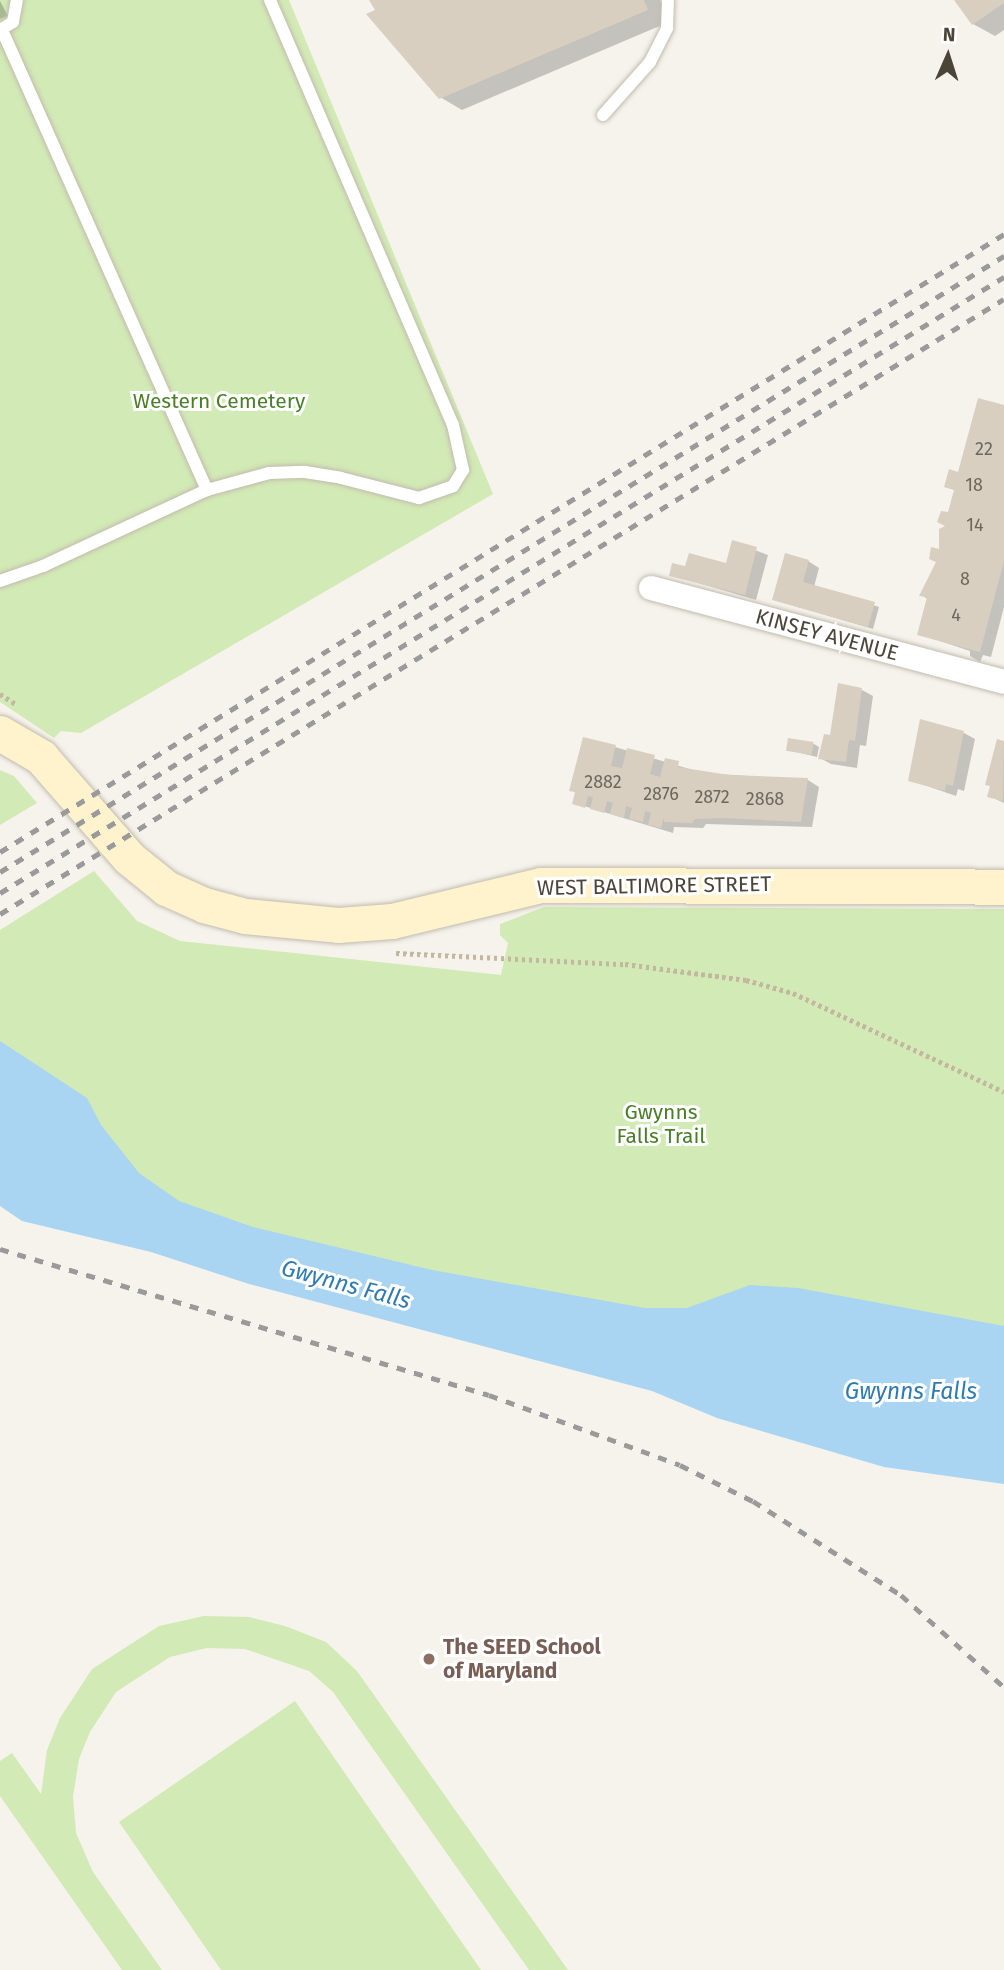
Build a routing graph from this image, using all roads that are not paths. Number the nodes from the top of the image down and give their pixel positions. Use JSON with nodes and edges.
{"nodes":[{"id":1,"x":17,"y":0,"type":"edge"},
{"id":2,"x":270,"y":0,"type":"edge"},
{"id":3,"x":668,"y":0,"type":"edge"},
{"id":4,"x":1,"y":30,"type":"edge"},
{"id":5,"x":603,"y":115,"type":"dead end"},
{"id":6,"x":206,"y":490,"type":"junction"},
{"id":7,"x":0,"y":581,"type":"edge"},
{"id":8,"x":651,"y":588,"type":"dead end"},
{"id":9,"x":1004,"y":681,"type":"edge"},
{"id":10,"x":13,"y":722,"type":"edge"},
{"id":11,"x":1004,"y":887,"type":"edge"}],
"edges":[{"from":1,"to":4,"type":"lane"},
{"from":2,"to":6,"type":"lane"},
{"from":3,"to":5,"type":"lane"},
{"from":4,"to":6,"type":"lane"},
{"from":6,"to":7,"type":"lane"},
{"from":8,"to":9,"type":"street","name":"KINSEY AVENUE"},
{"from":10,"to":11,"type":"main road","name":"WEST BALTIMORE STREET"}]}
